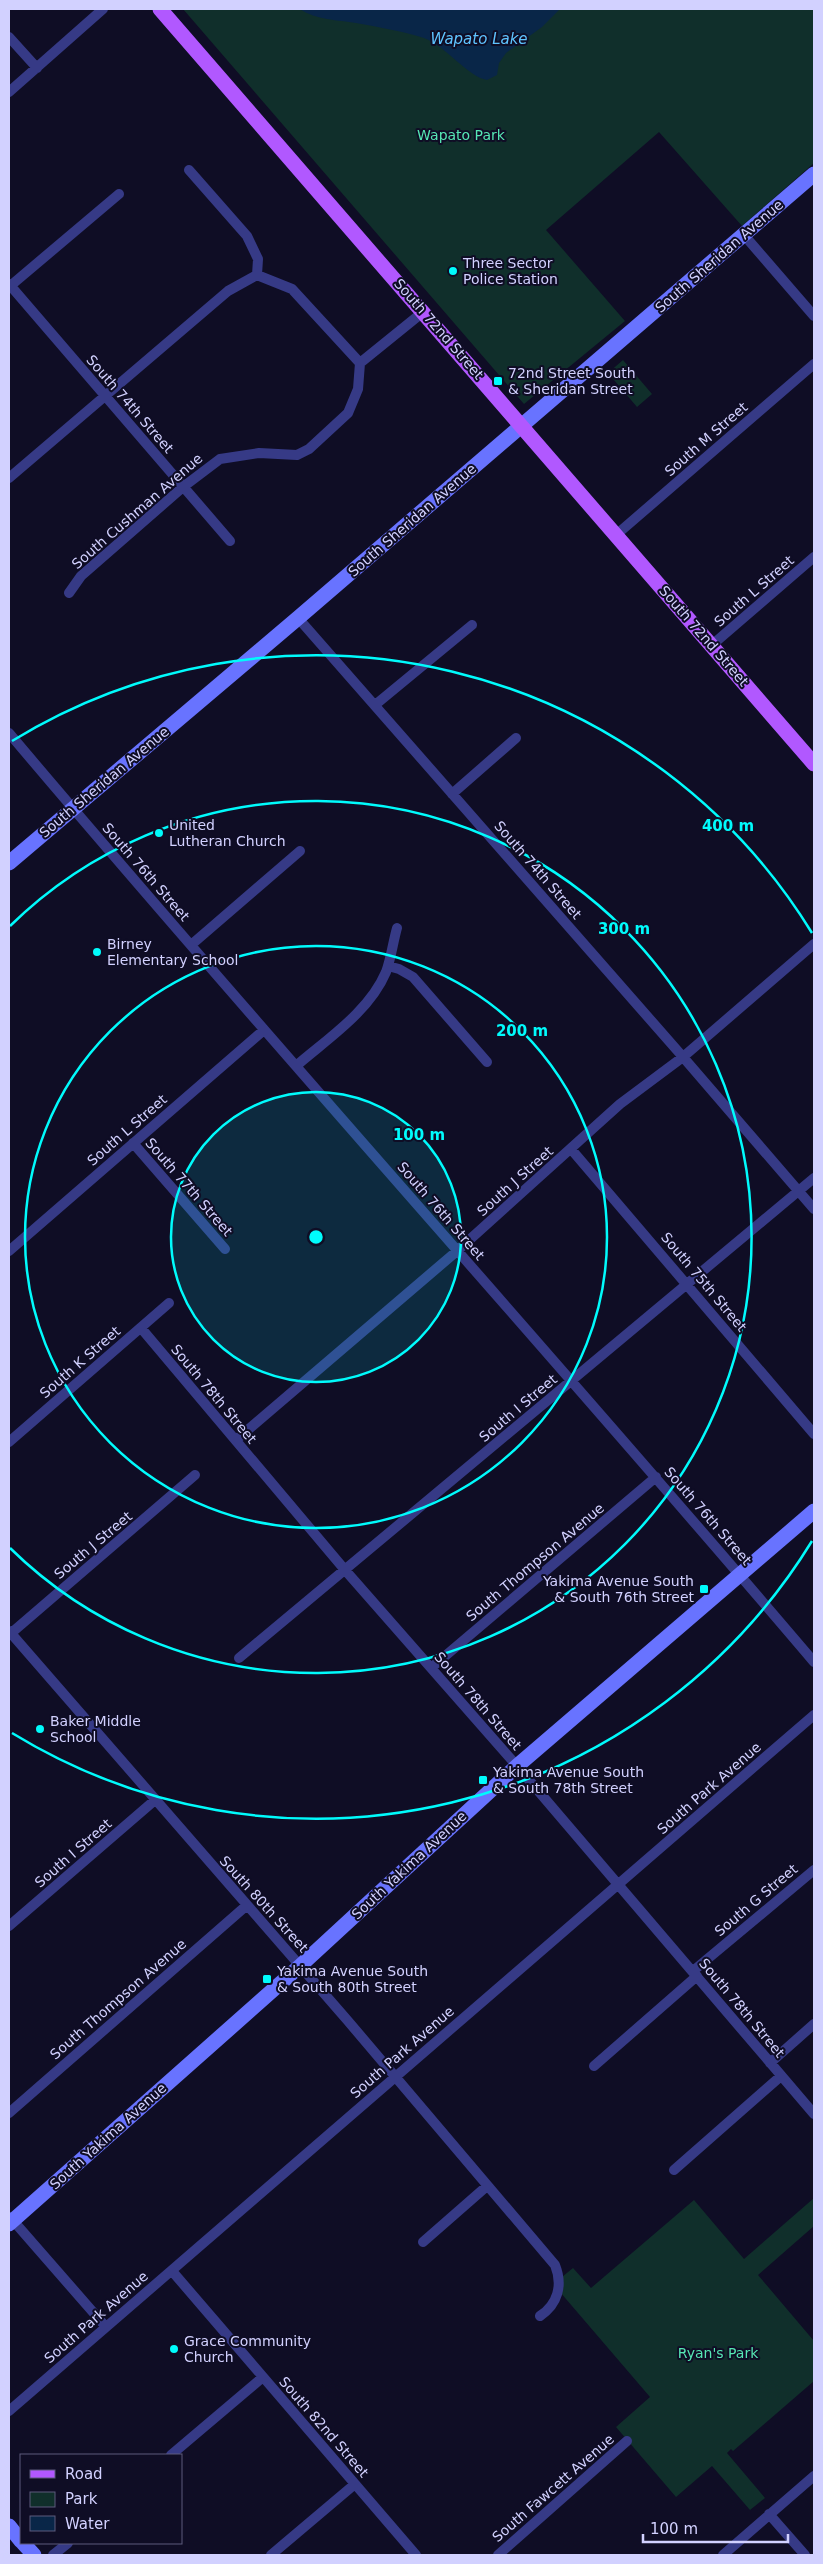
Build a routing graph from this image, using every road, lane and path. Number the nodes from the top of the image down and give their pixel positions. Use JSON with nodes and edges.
{"nodes":[{"id":1,"x":102,"y":9,"type":"edge"},
{"id":2,"x":160,"y":9,"type":"edge"},
{"id":3,"x":9,"y":37,"type":"edge"},
{"id":4,"x":37,"y":68,"type":"junction"},
{"id":5,"x":9,"y":92,"type":"edge"},
{"id":6,"x":189,"y":170,"type":"dead end"},
{"id":7,"x":814,"y":174,"type":"edge"},
{"id":8,"x":119,"y":194,"type":"dead end"},
{"id":9,"x":744,"y":235,"type":"junction"},
{"id":10,"x":257,"y":275,"type":"junction"},
{"id":11,"x":9,"y":286,"type":"edge"},
{"id":12,"x":424,"y":312,"type":"junction"},
{"id":13,"x":814,"y":316,"type":"edge"},
{"id":14,"x":360,"y":362,"type":"junction"},
{"id":15,"x":814,"y":364,"type":"edge"},
{"id":16,"x":106,"y":396,"type":"junction"},
{"id":17,"x":522,"y":425,"type":"junction"},
{"id":18,"x":9,"y":478,"type":"edge"},
{"id":19,"x":183,"y":487,"type":"junction"},
{"id":20,"x":616,"y":535,"type":"junction"},
{"id":21,"x":230,"y":541,"type":"dead end"},
{"id":22,"x":814,"y":557,"type":"edge"},
{"id":23,"x":69,"y":593,"type":"dead end"},
{"id":24,"x":298,"y":618,"type":"junction"},
{"id":25,"x":472,"y":625,"type":"dead end"},
{"id":26,"x":712,"y":645,"type":"junction"},
{"id":27,"x":375,"y":705,"type":"junction"},
{"id":28,"x":9,"y":733,"type":"edge"},
{"id":29,"x":516,"y":738,"type":"dead end"},
{"id":30,"x":812,"y":758,"type":"edge"},
{"id":31,"x":452,"y":794,"type":"junction"},
{"id":32,"x":72,"y":809,"type":"junction"},
{"id":33,"x":300,"y":851,"type":"dead end"},
{"id":34,"x":9,"y":863,"type":"edge"},
{"id":35,"x":396,"y":928,"type":"dead end"},
{"id":36,"x":814,"y":944,"type":"edge"},
{"id":37,"x":191,"y":945,"type":"junction"},
{"id":38,"x":388,"y":966,"type":"junction"},
{"id":39,"x":264,"y":1030,"type":"junction"},
{"id":40,"x":684,"y":1057,"type":"junction"},
{"id":41,"x":487,"y":1062,"type":"dead end"},
{"id":42,"x":296,"y":1066,"type":"junction"},
{"id":43,"x":133,"y":1143,"type":"junction"},
{"id":44,"x":571,"y":1149,"type":"junction"},
{"id":45,"x":814,"y":1178,"type":"edge"},
{"id":46,"x":799,"y":1191,"type":"junction"},
{"id":47,"x":814,"y":1209,"type":"edge"},
{"id":48,"x":224,"y":1249,"type":"dead end"},
{"id":49,"x":9,"y":1250,"type":"edge"},
{"id":50,"x":457,"y":1251,"type":"junction"},
{"id":51,"x":686,"y":1285,"type":"junction"},
{"id":52,"x":169,"y":1304,"type":"dead end"},
{"id":53,"x":141,"y":1328,"type":"junction"},
{"id":54,"x":573,"y":1381,"type":"junction"},
{"id":55,"x":814,"y":1434,"type":"edge"},
{"id":56,"x":236,"y":1440,"type":"junction"},
{"id":57,"x":9,"y":1442,"type":"edge"},
{"id":58,"x":195,"y":1475,"type":"dead end"},
{"id":59,"x":656,"y":1477,"type":"junction"},
{"id":60,"x":814,"y":1511,"type":"edge"},
{"id":61,"x":345,"y":1570,"type":"junction"},
{"id":62,"x":739,"y":1574,"type":"junction"},
{"id":63,"x":9,"y":1633,"type":"edge"},
{"id":64,"x":239,"y":1658,"type":"dead end"},
{"id":65,"x":814,"y":1662,"type":"edge"},
{"id":66,"x":432,"y":1668,"type":"junction"},
{"id":67,"x":814,"y":1715,"type":"edge"},
{"id":68,"x":517,"y":1766,"type":"junction"},
{"id":69,"x":155,"y":1800,"type":"junction"},
{"id":70,"x":814,"y":1870,"type":"edge"},
{"id":71,"x":618,"y":1884,"type":"junction"},
{"id":72,"x":246,"y":1906,"type":"junction"},
{"id":73,"x":9,"y":1926,"type":"edge"},
{"id":74,"x":300,"y":1966,"type":"junction"},
{"id":75,"x":695,"y":1974,"type":"junction"},
{"id":76,"x":814,"y":2024,"type":"edge"},
{"id":77,"x":770,"y":2062,"type":"junction"},
{"id":78,"x":594,"y":2066,"type":"dead end"},
{"id":79,"x":395,"y":2076,"type":"junction"},
{"id":80,"x":782,"y":2076,"type":"junction"},
{"id":81,"x":9,"y":2113,"type":"edge"},
{"id":82,"x":814,"y":2114,"type":"edge"},
{"id":83,"x":674,"y":2170,"type":"dead end"},
{"id":84,"x":488,"y":2186,"type":"junction"},
{"id":85,"x":10,"y":2220,"type":"edge"},
{"id":86,"x":423,"y":2242,"type":"dead end"},
{"id":87,"x":172,"y":2270,"type":"junction"},
{"id":88,"x":540,"y":2316,"type":"dead end"},
{"id":89,"x":106,"y":2327,"type":"junction"},
{"id":90,"x":263,"y":2377,"type":"junction"},
{"id":91,"x":9,"y":2411,"type":"edge"},
{"id":92,"x":627,"y":2441,"type":"dead end"},
{"id":93,"x":172,"y":2454,"type":"edge"},
{"id":94,"x":814,"y":2476,"type":"edge"},
{"id":95,"x":355,"y":2484,"type":"junction"},
{"id":96,"x":769,"y":2514,"type":"junction"},
{"id":97,"x":9,"y":2526,"type":"edge"},
{"id":98,"x":20,"y":2540,"type":"edge"},
{"id":99,"x":24,"y":2544,"type":"edge"},
{"id":100,"x":67,"y":2544,"type":"edge"},
{"id":101,"x":34,"y":2555,"type":"edge"},
{"id":102,"x":53,"y":2555,"type":"edge"},
{"id":103,"x":271,"y":2555,"type":"edge"},
{"id":104,"x":416,"y":2555,"type":"edge"},
{"id":105,"x":498,"y":2555,"type":"edge"},
{"id":106,"x":723,"y":2555,"type":"edge"},
{"id":107,"x":805,"y":2555,"type":"edge"}],
"edges":[{"from":1,"to":4,"type":"street"},
{"from":2,"to":12,"type":"main road","name":"South 72nd Street"},
{"from":3,"to":4,"type":"street"},
{"from":4,"to":5,"type":"street"},
{"from":6,"to":10,"type":"street"},
{"from":7,"to":9,"type":"main road","name":"South Sheridan Avenue"},
{"from":8,"to":11,"type":"street"},
{"from":9,"to":13,"type":"street"},
{"from":9,"to":17,"type":"main road","name":"South Sheridan Avenue"},
{"from":10,"to":14,"type":"street"},
{"from":10,"to":16,"type":"street"},
{"from":11,"to":16,"type":"street","name":"South 74th Street"},
{"from":12,"to":14,"type":"street"},
{"from":12,"to":17,"type":"main road","name":"South 72nd Street"},
{"from":14,"to":19,"type":"street","name":"South Cushman Avenue"},
{"from":15,"to":20,"type":"street","name":"South M Street"},
{"from":16,"to":18,"type":"street"},
{"from":16,"to":19,"type":"street","name":"South 74th Street"},
{"from":17,"to":20,"type":"main road","name":"South 72nd Street"},
{"from":17,"to":24,"type":"main road","name":"South Sheridan Avenue"},
{"from":19,"to":21,"type":"street","name":"South 74th Street"},
{"from":19,"to":23,"type":"street","name":"South Cushman Avenue"},
{"from":20,"to":26,"type":"main road","name":"South 72nd Street"},
{"from":22,"to":26,"type":"street","name":"South L Street"},
{"from":24,"to":27,"type":"street","name":"South 74th Street"},
{"from":24,"to":32,"type":"main road","name":"South Sheridan Avenue"},
{"from":25,"to":27,"type":"street"},
{"from":26,"to":30,"type":"main road","name":"South 72nd Street"},
{"from":27,"to":31,"type":"street","name":"South 74th Street"},
{"from":28,"to":32,"type":"street","name":"South 76th Street"},
{"from":29,"to":31,"type":"street"},
{"from":31,"to":40,"type":"street","name":"South 74th Street"},
{"from":32,"to":34,"type":"main road","name":"South Sheridan Avenue"},
{"from":32,"to":37,"type":"street","name":"South 76th Street"},
{"from":33,"to":37,"type":"street"},
{"from":35,"to":38,"type":"street"},
{"from":36,"to":40,"type":"street","name":"South J Street"},
{"from":37,"to":39,"type":"street","name":"South 76th Street"},
{"from":38,"to":41,"type":"street"},
{"from":38,"to":42,"type":"street"},
{"from":39,"to":42,"type":"street","name":"South 76th Street"},
{"from":39,"to":43,"type":"street","name":"South L Street"},
{"from":40,"to":44,"type":"street","name":"South J Street"},
{"from":40,"to":46,"type":"street","name":"South 74th Street"},
{"from":42,"to":50,"type":"street","name":"South 76th Street"},
{"from":43,"to":48,"type":"street","name":"South 77th Street"},
{"from":43,"to":49,"type":"street","name":"South L Street"},
{"from":44,"to":50,"type":"street","name":"South J Street"},
{"from":44,"to":51,"type":"street","name":"South 75th Street"},
{"from":45,"to":46,"type":"street","name":"South I Street"},
{"from":46,"to":47,"type":"street","name":"South 74th Street"},
{"from":46,"to":51,"type":"street","name":"South I Street"},
{"from":50,"to":54,"type":"street","name":"South 76th Street"},
{"from":50,"to":56,"type":"street","name":"South J Street"},
{"from":51,"to":54,"type":"street","name":"South I Street"},
{"from":51,"to":55,"type":"street","name":"South 75th Street"},
{"from":52,"to":53,"type":"street","name":"South K Street"},
{"from":53,"to":56,"type":"street","name":"South 78th Street"},
{"from":53,"to":57,"type":"street","name":"South K Street"},
{"from":54,"to":59,"type":"street","name":"South 76th Street"},
{"from":54,"to":61,"type":"street","name":"South I Street"},
{"from":56,"to":61,"type":"street","name":"South 78th Street"},
{"from":58,"to":63,"type":"street","name":"South J Street"},
{"from":59,"to":62,"type":"street","name":"South 76th Street"},
{"from":59,"to":66,"type":"street","name":"South Thompson Avenue"},
{"from":60,"to":62,"type":"main road","name":"South Yakima Avenue"},
{"from":61,"to":64,"type":"street","name":"South I Street"},
{"from":61,"to":66,"type":"street","name":"South 78th Street"},
{"from":62,"to":65,"type":"street","name":"South 76th Street"},
{"from":62,"to":68,"type":"main road","name":"South Yakima Avenue"},
{"from":63,"to":69,"type":"street","name":"South 80th Street"},
{"from":66,"to":68,"type":"street","name":"South 78th Street"},
{"from":67,"to":71,"type":"street","name":"South Park Avenue"},
{"from":68,"to":71,"type":"street","name":"South 78th Street"},
{"from":68,"to":74,"type":"main road","name":"South Yakima Avenue"},
{"from":69,"to":72,"type":"street","name":"South 80th Street"},
{"from":69,"to":73,"type":"street","name":"South I Street"},
{"from":70,"to":75,"type":"street","name":"South G Street"},
{"from":71,"to":75,"type":"street","name":"South 78th Street"},
{"from":71,"to":79,"type":"street","name":"South Park Avenue"},
{"from":72,"to":74,"type":"street","name":"South 80th Street"},
{"from":72,"to":81,"type":"street","name":"South Thompson Avenue"},
{"from":74,"to":79,"type":"street","name":"South 80th Street"},
{"from":74,"to":85,"type":"main road","name":"South Yakima Avenue"},
{"from":75,"to":77,"type":"street","name":"South 78th Street"},
{"from":75,"to":78,"type":"street","name":"South G Street"},
{"from":76,"to":77,"type":"street"},
{"from":77,"to":80,"type":"street","name":"South 78th Street"},
{"from":79,"to":84,"type":"street","name":"South 80th Street"},
{"from":79,"to":87,"type":"street","name":"South Park Avenue"},
{"from":80,"to":82,"type":"street","name":"South 78th Street"},
{"from":80,"to":83,"type":"street"},
{"from":84,"to":86,"type":"street"},
{"from":84,"to":88,"type":"street","name":"South 80th Street"},
{"from":85,"to":89,"type":"street"},
{"from":87,"to":89,"type":"street","name":"South Park Avenue"},
{"from":87,"to":90,"type":"street","name":"South 82nd Street"},
{"from":89,"to":91,"type":"street","name":"South Park Avenue"},
{"from":90,"to":93,"type":"street"},
{"from":90,"to":95,"type":"street","name":"South 82nd Street"},
{"from":92,"to":105,"type":"street","name":"South Fawcett Avenue"},
{"from":94,"to":96,"type":"street"},
{"from":95,"to":103,"type":"street"},
{"from":95,"to":104,"type":"street","name":"South 82nd Street"},
{"from":96,"to":106,"type":"street"},
{"from":96,"to":107,"type":"street"},
{"from":97,"to":98,"type":"main road"},
{"from":99,"to":101,"type":"main road"},
{"from":100,"to":102,"type":"street"}]}
